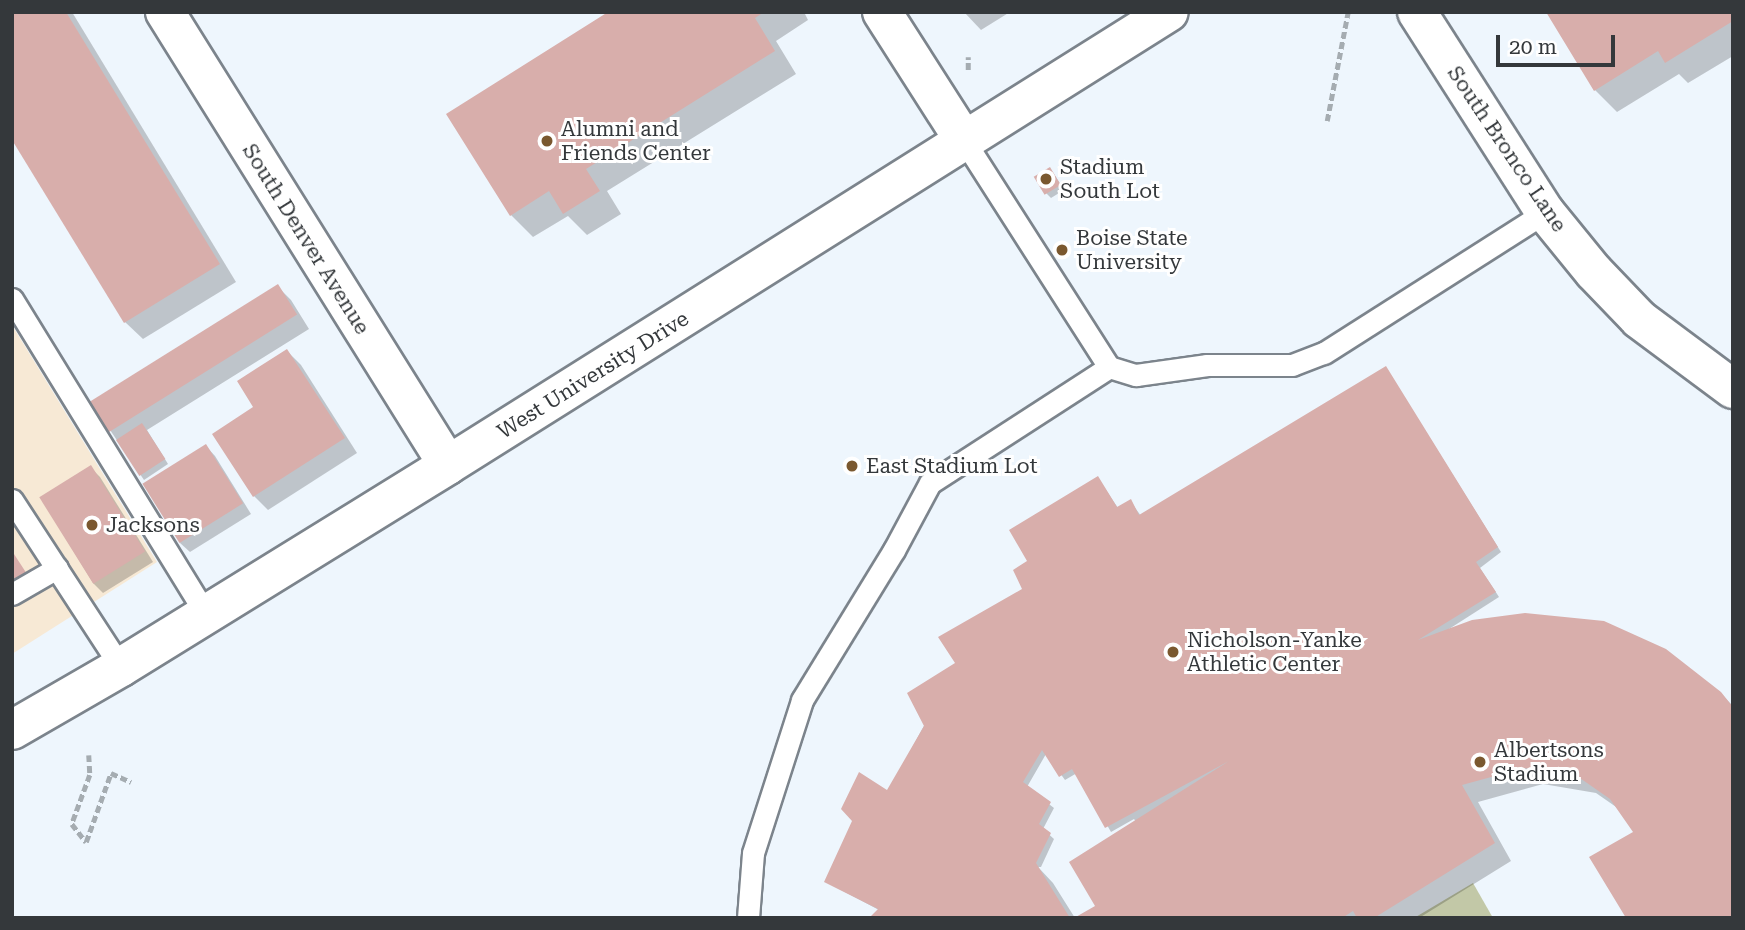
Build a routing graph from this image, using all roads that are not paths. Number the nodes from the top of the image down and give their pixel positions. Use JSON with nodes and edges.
{"nodes":[{"id":1,"x":165,"y":12,"type":"edge"},
{"id":2,"x":882,"y":12,"type":"edge"},
{"id":3,"x":1169,"y":12,"type":"edge"},
{"id":4,"x":1417,"y":12,"type":"edge"},
{"id":5,"x":965,"y":142,"type":"junction"},
{"id":6,"x":1545,"y":212,"type":"junction"},
{"id":7,"x":12,"y":299,"type":"edge"},
{"id":8,"x":1109,"y":367,"type":"junction"},
{"id":9,"x":1733,"y":389,"type":"edge"},
{"id":10,"x":449,"y":465,"type":"junction"},
{"id":11,"x":12,"y":500,"type":"edge"},
{"id":12,"x":20,"y":529,"type":"edge"},
{"id":13,"x":57,"y":568,"type":"junction"},
{"id":14,"x":12,"y":594,"type":"edge"},
{"id":15,"x":205,"y":613,"type":"junction"},
{"id":16,"x":121,"y":667,"type":"junction"},
{"id":17,"x":12,"y":730,"type":"edge"},
{"id":18,"x":748,"y":918,"type":"edge"}],
"edges":[{"from":1,"to":10,"type":"street","name":"South Denver Avenue"},
{"from":2,"to":5,"type":"street"},
{"from":3,"to":5,"type":"street","name":"West University Drive"},
{"from":4,"to":6,"type":"street","name":"South Bronco Lane"},
{"from":5,"to":8,"type":"lane"},
{"from":5,"to":10,"type":"street","name":"West University Drive"},
{"from":6,"to":8,"type":"lane"},
{"from":6,"to":9,"type":"street","name":"South Bronco Lane"},
{"from":7,"to":15,"type":"lane"},
{"from":8,"to":18,"type":"lane"},
{"from":10,"to":15,"type":"street","name":"West University Drive"},
{"from":11,"to":12,"type":"lane"},
{"from":12,"to":13,"type":"lane"},
{"from":13,"to":14,"type":"lane"},
{"from":13,"to":16,"type":"lane"},
{"from":15,"to":16,"type":"street","name":"West University Drive"},
{"from":16,"to":17,"type":"street","name":"West University Drive"}]}
